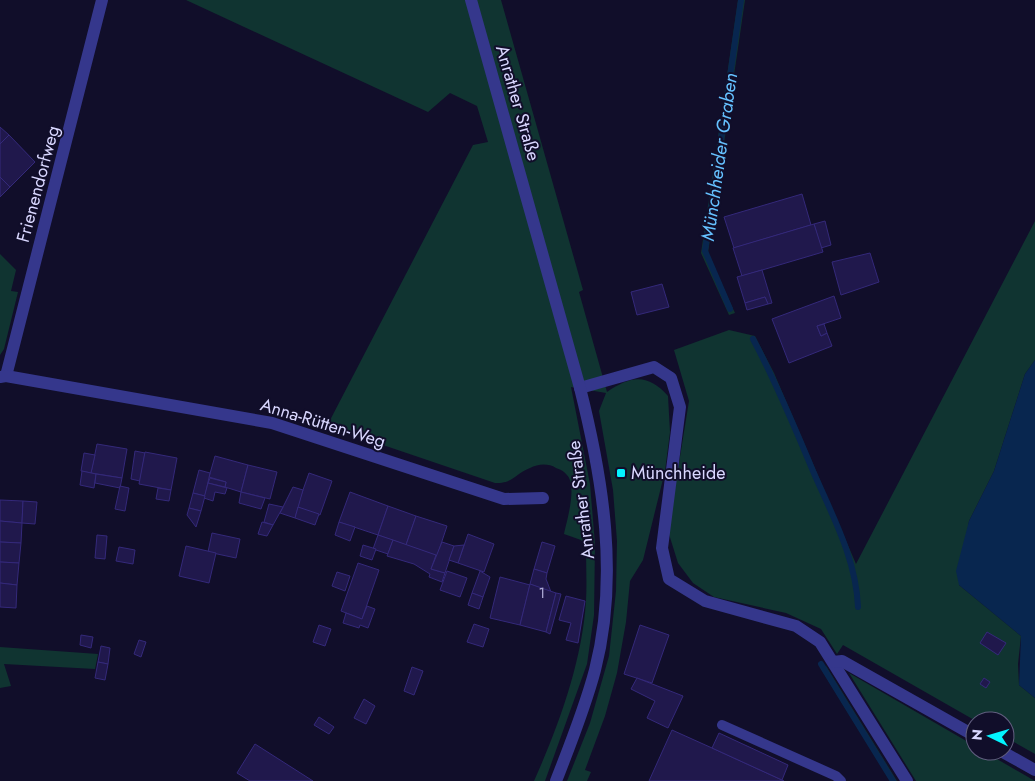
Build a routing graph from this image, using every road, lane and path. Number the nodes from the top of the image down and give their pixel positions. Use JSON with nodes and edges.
{"nodes":[{"id":1,"x":102,"y":0,"type":"edge"},
{"id":2,"x":471,"y":0,"type":"edge"},
{"id":3,"x":3,"y":377,"type":"edge"},
{"id":4,"x":580,"y":388,"type":"junction"},
{"id":5,"x":543,"y":498,"type":"dead end"},
{"id":6,"x":833,"y":662,"type":"junction"},
{"id":7,"x":722,"y":725,"type":"dead end"},
{"id":8,"x":965,"y":730,"type":"edge"},
{"id":9,"x":1015,"y":759,"type":"edge"},
{"id":10,"x":1035,"y":770,"type":"edge"},
{"id":11,"x":556,"y":781,"type":"edge"},
{"id":12,"x":841,"y":781,"type":"edge"},
{"id":13,"x":907,"y":781,"type":"edge"}],
"edges":[{"from":1,"to":3,"type":"street","name":"Frienendorfweg"},
{"from":2,"to":4,"type":"street","name":"Anrather Straße"},
{"from":3,"to":5,"type":"street","name":"Anna-Rütten-Weg"},
{"from":4,"to":6,"type":"street"},
{"from":4,"to":11,"type":"street","name":"Anrather Straße"},
{"from":6,"to":8,"type":"street"},
{"from":6,"to":13,"type":"street"},
{"from":7,"to":12,"type":"lane"},
{"from":9,"to":10,"type":"street"}]}
